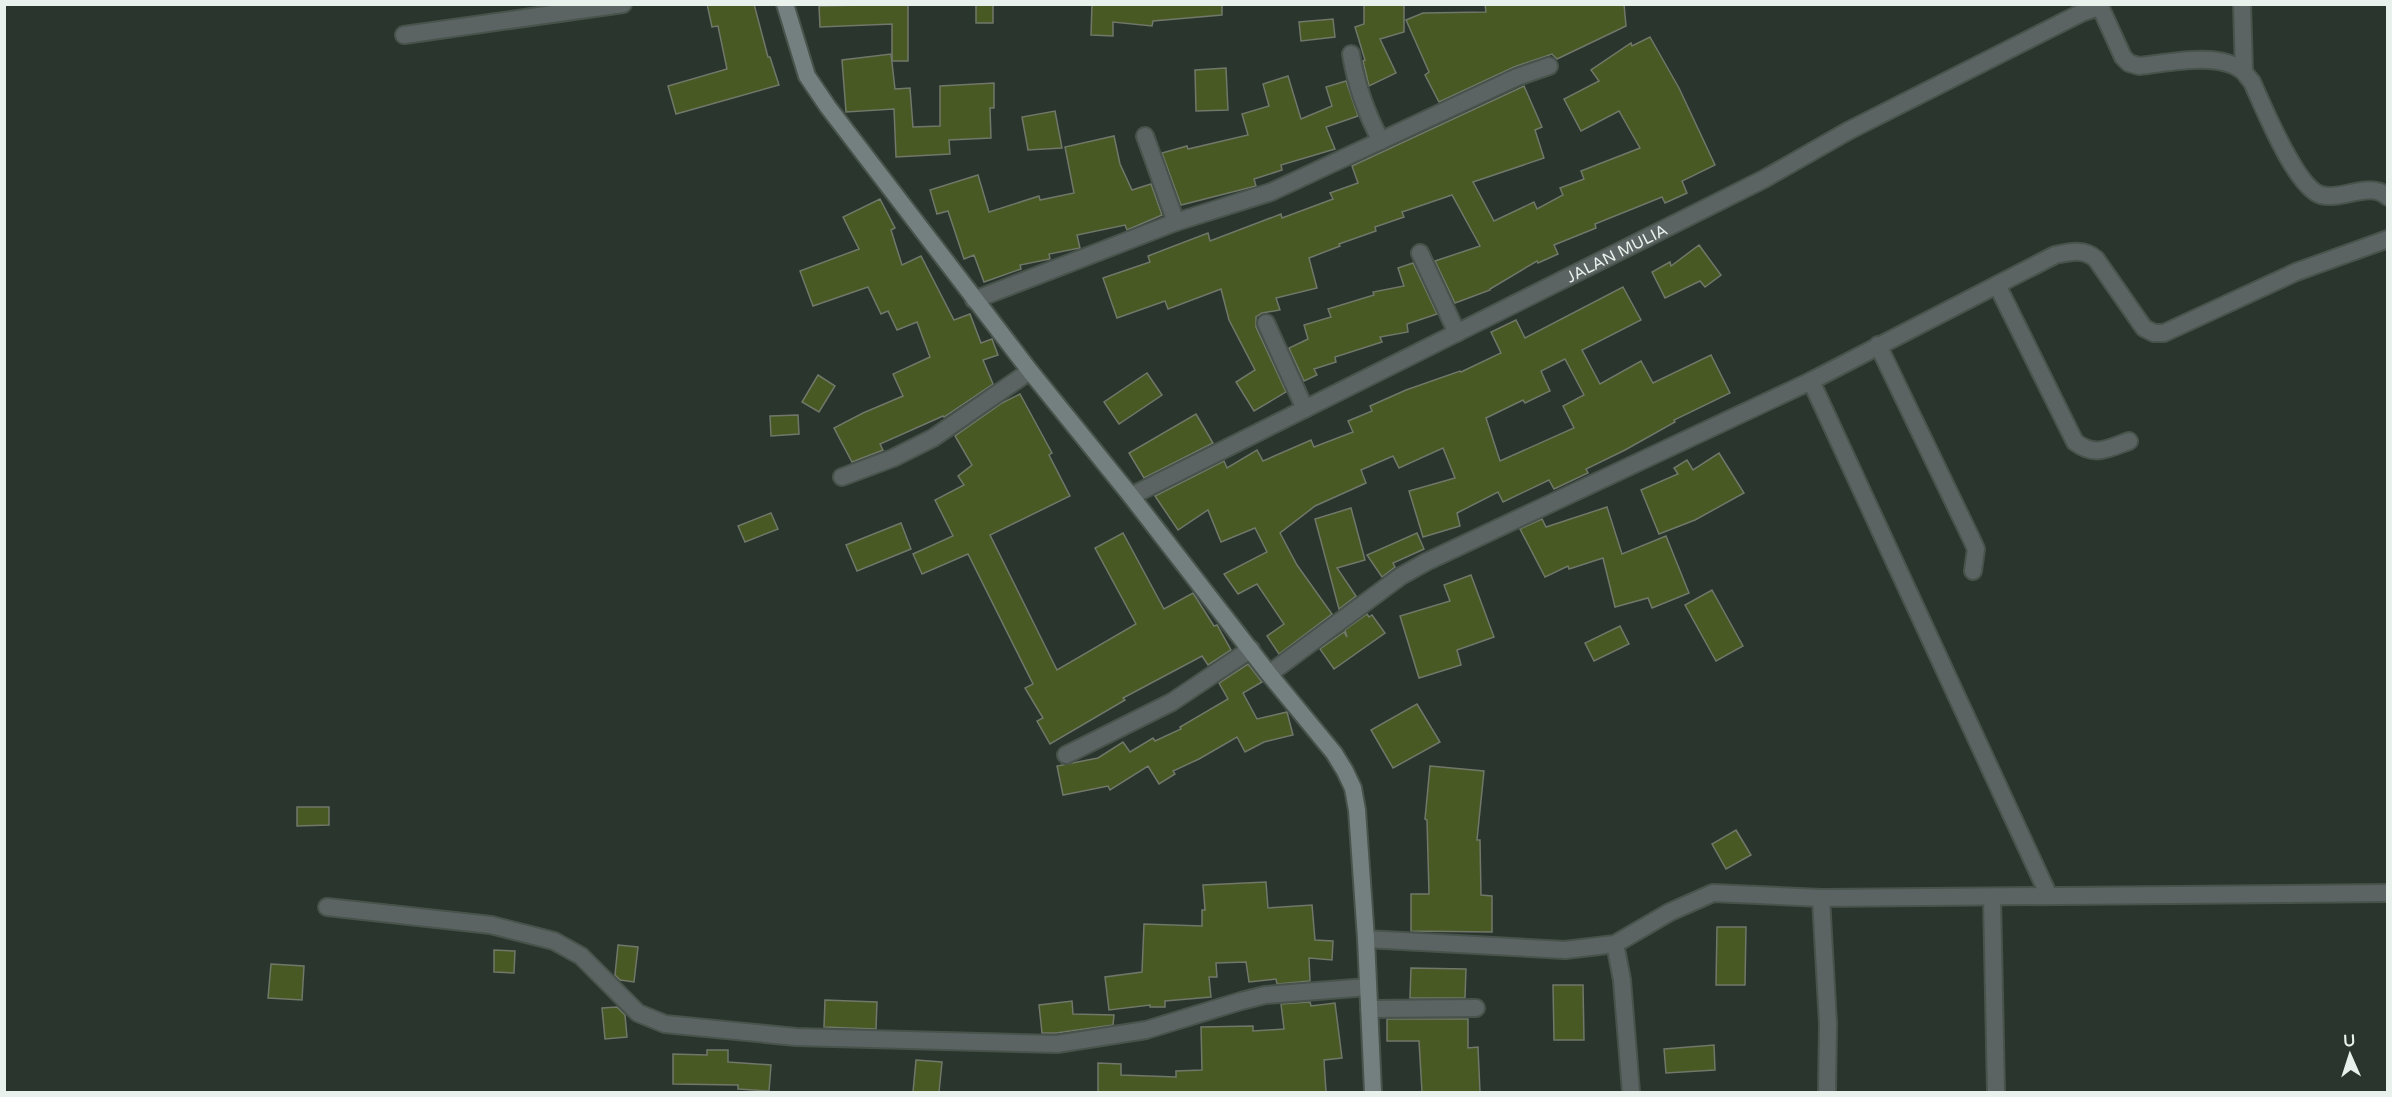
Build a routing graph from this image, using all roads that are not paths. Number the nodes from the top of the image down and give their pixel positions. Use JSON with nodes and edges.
{"nodes":[{"id":1,"x":623,"y":4,"type":"edge"},
{"id":2,"x":785,"y":4,"type":"edge"},
{"id":3,"x":2242,"y":4,"type":"edge"},
{"id":4,"x":2099,"y":6,"type":"edge"},
{"id":5,"x":404,"y":35,"type":"dead end"},
{"id":6,"x":1351,"y":54,"type":"dead end"},
{"id":7,"x":1549,"y":66,"type":"dead end"},
{"id":8,"x":2244,"y":71,"type":"junction"},
{"id":9,"x":1145,"y":136,"type":"dead end"},
{"id":10,"x":1381,"y":141,"type":"junction"},
{"id":11,"x":2388,"y":197,"type":"edge"},
{"id":12,"x":1176,"y":222,"type":"junction"},
{"id":13,"x":2388,"y":239,"type":"edge"},
{"id":14,"x":1420,"y":253,"type":"dead end"},
{"id":15,"x":1997,"y":285,"type":"junction"},
{"id":16,"x":974,"y":300,"type":"junction"},
{"id":17,"x":1266,"y":323,"type":"dead end"},
{"id":18,"x":1457,"y":333,"type":"junction"},
{"id":19,"x":1878,"y":345,"type":"junction"},
{"id":20,"x":1030,"y":371,"type":"junction"},
{"id":21,"x":1810,"y":381,"type":"junction"},
{"id":22,"x":1305,"y":409,"type":"junction"},
{"id":23,"x":2129,"y":441,"type":"dead end"},
{"id":24,"x":842,"y":477,"type":"dead end"},
{"id":25,"x":1131,"y":496,"type":"junction"},
{"id":26,"x":1974,"y":571,"type":"dead end"},
{"id":27,"x":1251,"y":649,"type":"junction"},
{"id":28,"x":1269,"y":674,"type":"junction"},
{"id":29,"x":1066,"y":755,"type":"dead end"},
{"id":30,"x":2388,"y":893,"type":"edge"},
{"id":31,"x":2049,"y":896,"type":"junction"},
{"id":32,"x":1992,"y":897,"type":"junction"},
{"id":33,"x":1821,"y":898,"type":"junction"},
{"id":34,"x":327,"y":907,"type":"dead end"},
{"id":35,"x":1366,"y":939,"type":"junction"},
{"id":36,"x":1615,"y":944,"type":"junction"},
{"id":37,"x":1368,"y":987,"type":"junction"},
{"id":38,"x":1476,"y":1008,"type":"dead end"},
{"id":39,"x":1369,"y":1009,"type":"junction"},
{"id":40,"x":1373,"y":1092,"type":"edge"},
{"id":41,"x":1631,"y":1092,"type":"edge"},
{"id":42,"x":1827,"y":1092,"type":"edge"},
{"id":43,"x":1995,"y":1092,"type":"edge"}],
"edges":[{"from":1,"to":5,"type":"street"},
{"from":2,"to":16,"type":"main road"},
{"from":3,"to":8,"type":"street"},
{"from":4,"to":8,"type":"street"},
{"from":4,"to":18,"type":"street","name":"JALAN MULIA"},
{"from":6,"to":10,"type":"street"},
{"from":7,"to":10,"type":"street"},
{"from":8,"to":11,"type":"street"},
{"from":9,"to":12,"type":"street"},
{"from":10,"to":12,"type":"street"},
{"from":12,"to":16,"type":"street"},
{"from":13,"to":15,"type":"street"},
{"from":14,"to":18,"type":"street"},
{"from":15,"to":19,"type":"street"},
{"from":15,"to":23,"type":"street"},
{"from":16,"to":20,"type":"main road"},
{"from":17,"to":22,"type":"street"},
{"from":18,"to":22,"type":"street","name":"JALAN MULIA"},
{"from":19,"to":21,"type":"street"},
{"from":19,"to":26,"type":"street"},
{"from":20,"to":24,"type":"street"},
{"from":20,"to":25,"type":"main road"},
{"from":21,"to":28,"type":"street"},
{"from":21,"to":31,"type":"street"},
{"from":22,"to":25,"type":"street","name":"JALAN MULIA"},
{"from":25,"to":27,"type":"main road"},
{"from":27,"to":28,"type":"main road"},
{"from":27,"to":29,"type":"street"},
{"from":28,"to":35,"type":"main road"},
{"from":30,"to":31,"type":"street"},
{"from":31,"to":32,"type":"street"},
{"from":32,"to":33,"type":"street"},
{"from":32,"to":43,"type":"street"},
{"from":33,"to":36,"type":"street"},
{"from":33,"to":42,"type":"street"},
{"from":34,"to":37,"type":"street"},
{"from":35,"to":36,"type":"street"},
{"from":35,"to":37,"type":"main road"},
{"from":36,"to":41,"type":"street"},
{"from":37,"to":39,"type":"main road"},
{"from":38,"to":39,"type":"street"},
{"from":39,"to":40,"type":"main road"}]}
